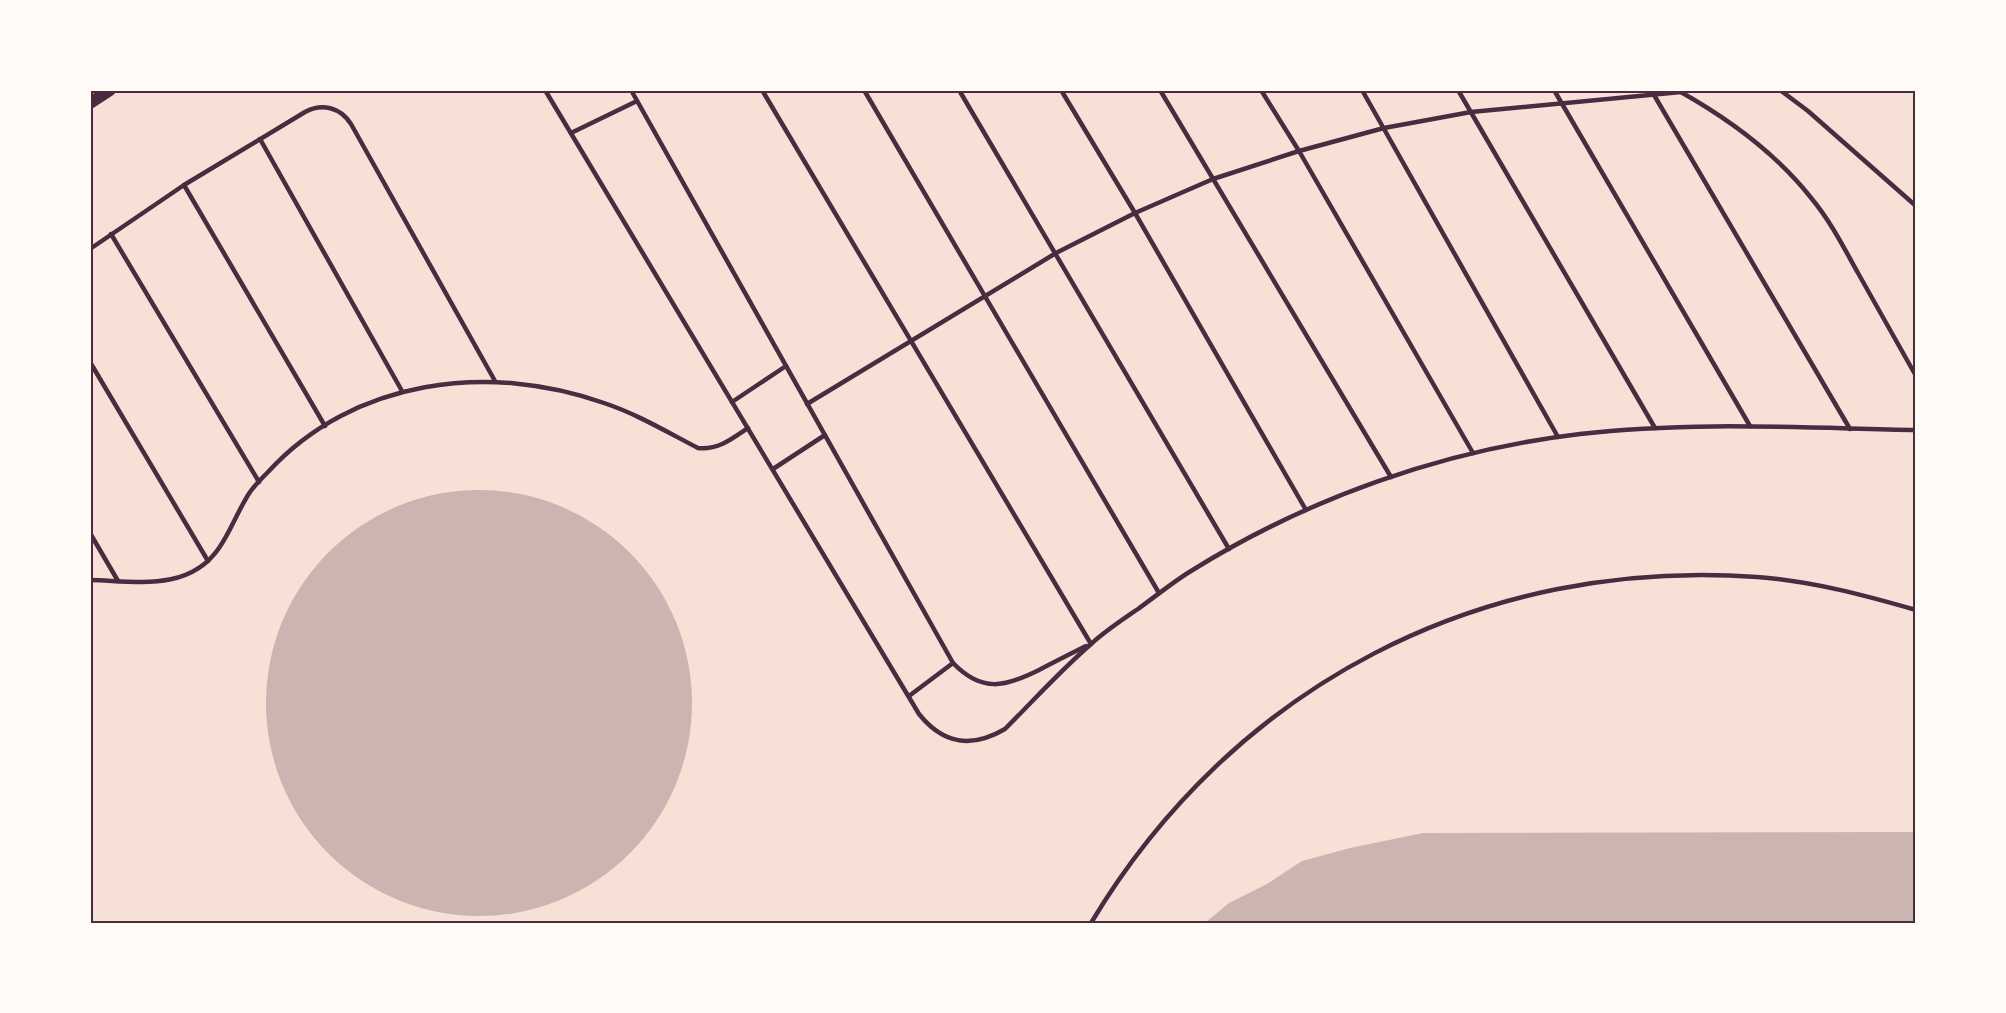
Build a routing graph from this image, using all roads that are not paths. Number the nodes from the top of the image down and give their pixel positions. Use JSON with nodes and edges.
{"nodes":[{"id":1,"x":110,"y":90,"type":"edge"},
{"id":2,"x":545,"y":90,"type":"edge"},
{"id":3,"x":631,"y":90,"type":"edge"},
{"id":4,"x":762,"y":90,"type":"edge"},
{"id":5,"x":864,"y":90,"type":"edge"},
{"id":6,"x":959,"y":90,"type":"edge"},
{"id":7,"x":1061,"y":90,"type":"edge"},
{"id":8,"x":1160,"y":90,"type":"edge"},
{"id":9,"x":1261,"y":90,"type":"edge"},
{"id":10,"x":1362,"y":90,"type":"edge"},
{"id":11,"x":1458,"y":90,"type":"edge"},
{"id":12,"x":1554,"y":90,"type":"edge"},
{"id":13,"x":1780,"y":90,"type":"edge"},
{"id":14,"x":1679,"y":91,"type":"edge"},
{"id":15,"x":1654,"y":95,"type":"junction"},
{"id":16,"x":637,"y":101,"type":"junction"},
{"id":17,"x":90,"y":103,"type":"edge"},
{"id":18,"x":1562,"y":103,"type":"junction"},
{"id":19,"x":1471,"y":112,"type":"junction"},
{"id":20,"x":1384,"y":128,"type":"junction"},
{"id":21,"x":570,"y":133,"type":"junction"},
{"id":22,"x":260,"y":139,"type":"junction"},
{"id":23,"x":1299,"y":151,"type":"junction"},
{"id":24,"x":1213,"y":179,"type":"junction"},
{"id":25,"x":184,"y":186,"type":"junction"},
{"id":26,"x":1916,"y":206,"type":"edge"},
{"id":27,"x":1135,"y":213,"type":"junction"},
{"id":28,"x":111,"y":234,"type":"junction"},
{"id":29,"x":90,"y":249,"type":"edge"},
{"id":30,"x":1056,"y":254,"type":"junction"},
{"id":31,"x":985,"y":296,"type":"junction"},
{"id":32,"x":911,"y":341,"type":"junction"},
{"id":33,"x":90,"y":362,"type":"edge"},
{"id":34,"x":786,"y":366,"type":"junction"},
{"id":35,"x":1916,"y":376,"type":"edge"},
{"id":36,"x":495,"y":381,"type":"junction"},
{"id":37,"x":402,"y":391,"type":"junction"},
{"id":38,"x":732,"y":402,"type":"junction"},
{"id":39,"x":807,"y":404,"type":"junction"},
{"id":40,"x":325,"y":426,"type":"junction"},
{"id":41,"x":1750,"y":426,"type":"junction"},
{"id":42,"x":748,"y":428,"type":"junction"},
{"id":43,"x":1655,"y":428,"type":"junction"},
{"id":44,"x":1850,"y":429,"type":"junction"},
{"id":45,"x":1916,"y":430,"type":"edge"},
{"id":46,"x":825,"y":435,"type":"junction"},
{"id":47,"x":1558,"y":437,"type":"junction"},
{"id":48,"x":1473,"y":453,"type":"junction"},
{"id":49,"x":772,"y":469,"type":"junction"},
{"id":50,"x":1391,"y":477,"type":"junction"},
{"id":51,"x":259,"y":482,"type":"junction"},
{"id":52,"x":1306,"y":510,"type":"junction"},
{"id":53,"x":90,"y":533,"type":"edge"},
{"id":54,"x":1228,"y":549,"type":"junction"},
{"id":55,"x":208,"y":561,"type":"junction"},
{"id":56,"x":90,"y":580,"type":"edge"},
{"id":57,"x":118,"y":581,"type":"junction"},
{"id":58,"x":1160,"y":593,"type":"junction"},
{"id":59,"x":1916,"y":610,"type":"edge"},
{"id":60,"x":1091,"y":644,"type":"junction"},
{"id":61,"x":953,"y":663,"type":"junction"},
{"id":62,"x":909,"y":696,"type":"junction"},
{"id":63,"x":1091,"y":923,"type":"edge"}],
"edges":[{"from":1,"to":17,"type":"main road"},
{"from":2,"to":21,"type":"lane"},
{"from":3,"to":16,"type":"lane"},
{"from":4,"to":32,"type":"lane"},
{"from":5,"to":31,"type":"lane"},
{"from":6,"to":30,"type":"lane"},
{"from":7,"to":27,"type":"lane"},
{"from":8,"to":24,"type":"lane"},
{"from":9,"to":23,"type":"lane"},
{"from":10,"to":20,"type":"lane"},
{"from":11,"to":19,"type":"lane"},
{"from":12,"to":18,"type":"lane"},
{"from":13,"to":26,"type":"lane"},
{"from":14,"to":15,"type":"lane"},
{"from":14,"to":35,"type":"lane"},
{"from":15,"to":18,"type":"lane"},
{"from":15,"to":44,"type":"lane"},
{"from":16,"to":21,"type":"lane"},
{"from":16,"to":34,"type":"lane"},
{"from":18,"to":19,"type":"lane"},
{"from":18,"to":41,"type":"lane"},
{"from":19,"to":20,"type":"lane"},
{"from":19,"to":43,"type":"lane"},
{"from":20,"to":23,"type":"lane"},
{"from":20,"to":47,"type":"lane"},
{"from":21,"to":38,"type":"lane"},
{"from":22,"to":25,"type":"lane"},
{"from":22,"to":36,"type":"lane"},
{"from":22,"to":37,"type":"lane"},
{"from":23,"to":24,"type":"lane"},
{"from":23,"to":48,"type":"lane"},
{"from":24,"to":27,"type":"lane"},
{"from":24,"to":50,"type":"lane"},
{"from":25,"to":28,"type":"lane"},
{"from":25,"to":40,"type":"lane"},
{"from":27,"to":30,"type":"lane"},
{"from":27,"to":52,"type":"lane"},
{"from":28,"to":29,"type":"lane"},
{"from":28,"to":51,"type":"lane"},
{"from":30,"to":31,"type":"lane"},
{"from":30,"to":54,"type":"lane"},
{"from":31,"to":32,"type":"lane"},
{"from":31,"to":58,"type":"lane"},
{"from":32,"to":39,"type":"lane"},
{"from":32,"to":60,"type":"lane"},
{"from":33,"to":55,"type":"lane"},
{"from":34,"to":38,"type":"lane"},
{"from":34,"to":39,"type":"lane"},
{"from":36,"to":37,"type":"lane"},
{"from":36,"to":42,"type":"lane"},
{"from":37,"to":40,"type":"lane"},
{"from":38,"to":42,"type":"lane"},
{"from":39,"to":46,"type":"lane"},
{"from":40,"to":51,"type":"lane"},
{"from":41,"to":43,"type":"lane"},
{"from":41,"to":44,"type":"lane"},
{"from":42,"to":49,"type":"lane"},
{"from":43,"to":47,"type":"lane"},
{"from":44,"to":45,"type":"lane"},
{"from":46,"to":49,"type":"lane"},
{"from":46,"to":61,"type":"lane"},
{"from":47,"to":48,"type":"lane"},
{"from":48,"to":50,"type":"lane"},
{"from":49,"to":62,"type":"lane"},
{"from":50,"to":52,"type":"lane"},
{"from":51,"to":55,"type":"lane"},
{"from":52,"to":54,"type":"lane"},
{"from":53,"to":57,"type":"lane"},
{"from":54,"to":58,"type":"lane"},
{"from":55,"to":57,"type":"lane"},
{"from":56,"to":57,"type":"lane"},
{"from":58,"to":60,"type":"lane"},
{"from":59,"to":63,"type":"lane"},
{"from":60,"to":61,"type":"lane"},
{"from":60,"to":62,"type":"lane"},
{"from":61,"to":62,"type":"lane"}]}
